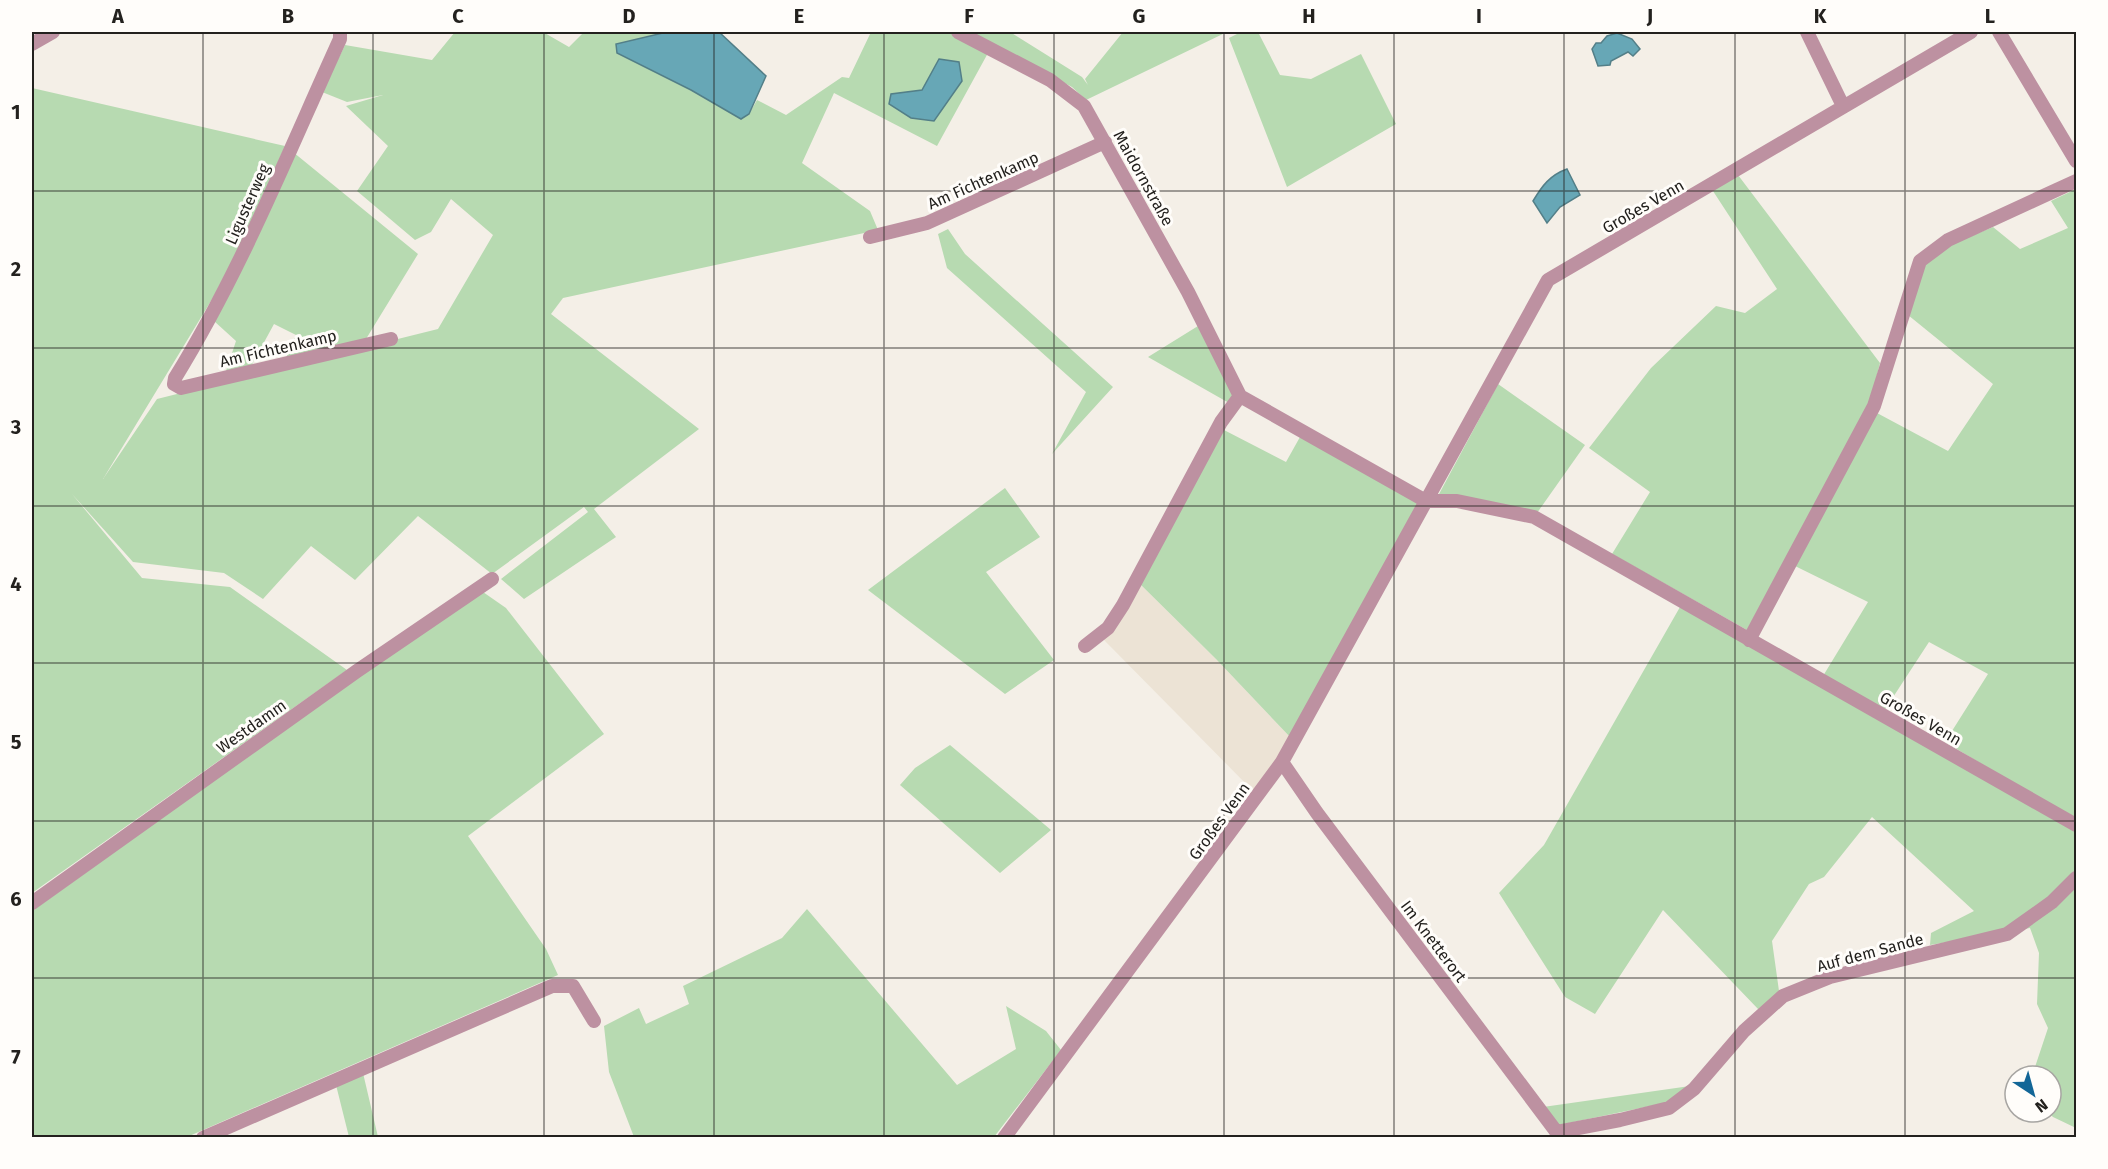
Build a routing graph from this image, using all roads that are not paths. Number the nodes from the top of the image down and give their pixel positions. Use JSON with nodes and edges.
{"nodes":[{"id":1,"x":53,"y":32,"type":"edge"},
{"id":2,"x":340,"y":32,"type":"edge"},
{"id":3,"x":958,"y":32,"type":"edge"},
{"id":4,"x":1807,"y":32,"type":"edge"},
{"id":5,"x":1971,"y":32,"type":"edge"},
{"id":6,"x":1998,"y":32,"type":"edge"},
{"id":7,"x":32,"y":44,"type":"edge"},
{"id":8,"x":1843,"y":106,"type":"junction"},
{"id":9,"x":1105,"y":142,"type":"junction"},
{"id":10,"x":2076,"y":161,"type":"edge"},
{"id":11,"x":2076,"y":181,"type":"edge"},
{"id":12,"x":870,"y":237,"type":"dead end"},
{"id":13,"x":391,"y":339,"type":"dead end"},
{"id":14,"x":174,"y":384,"type":"joint"},
{"id":15,"x":1240,"y":396,"type":"junction"},
{"id":16,"x":1426,"y":501,"type":"junction"},
{"id":17,"x":492,"y":579,"type":"dead end"},
{"id":18,"x":1749,"y":640,"type":"junction"},
{"id":19,"x":1085,"y":646,"type":"dead end"},
{"id":20,"x":1282,"y":762,"type":"junction"},
{"id":21,"x":2076,"y":825,"type":"edge"},
{"id":22,"x":2076,"y":878,"type":"edge"},
{"id":23,"x":32,"y":903,"type":"edge"},
{"id":24,"x":594,"y":1021,"type":"dead end"},
{"id":25,"x":1559,"y":1135,"type":"edge"},
{"id":26,"x":203,"y":1137,"type":"edge"},
{"id":27,"x":1004,"y":1137,"type":"edge"}],
"edges":[{"from":1,"to":7,"type":"street"},
{"from":2,"to":14,"type":"street","name":"Ligusterweg"},
{"from":3,"to":9,"type":"street","name":"Maidornstraße"},
{"from":4,"to":8,"type":"street"},
{"from":5,"to":8,"type":"street","name":"Großes Venn"},
{"from":6,"to":10,"type":"street"},
{"from":8,"to":16,"type":"street","name":"Großes Venn"},
{"from":9,"to":12,"type":"street","name":"Am Fichtenkamp"},
{"from":9,"to":15,"type":"street","name":"Maidornstraße"},
{"from":11,"to":18,"type":"street"},
{"from":13,"to":14,"type":"street","name":"Am Fichtenkamp"},
{"from":15,"to":16,"type":"street"},
{"from":15,"to":19,"type":"street"},
{"from":16,"to":18,"type":"street","name":"Großes Venn"},
{"from":16,"to":20,"type":"street","name":"Großes Venn"},
{"from":17,"to":23,"type":"street","name":"Westdamm"},
{"from":18,"to":21,"type":"street","name":"Großes Venn"},
{"from":20,"to":25,"type":"street","name":"Im Knetterort"},
{"from":20,"to":27,"type":"street","name":"Großes Venn"},
{"from":22,"to":25,"type":"street","name":"Auf dem Sande"},
{"from":24,"to":26,"type":"street"}]}
